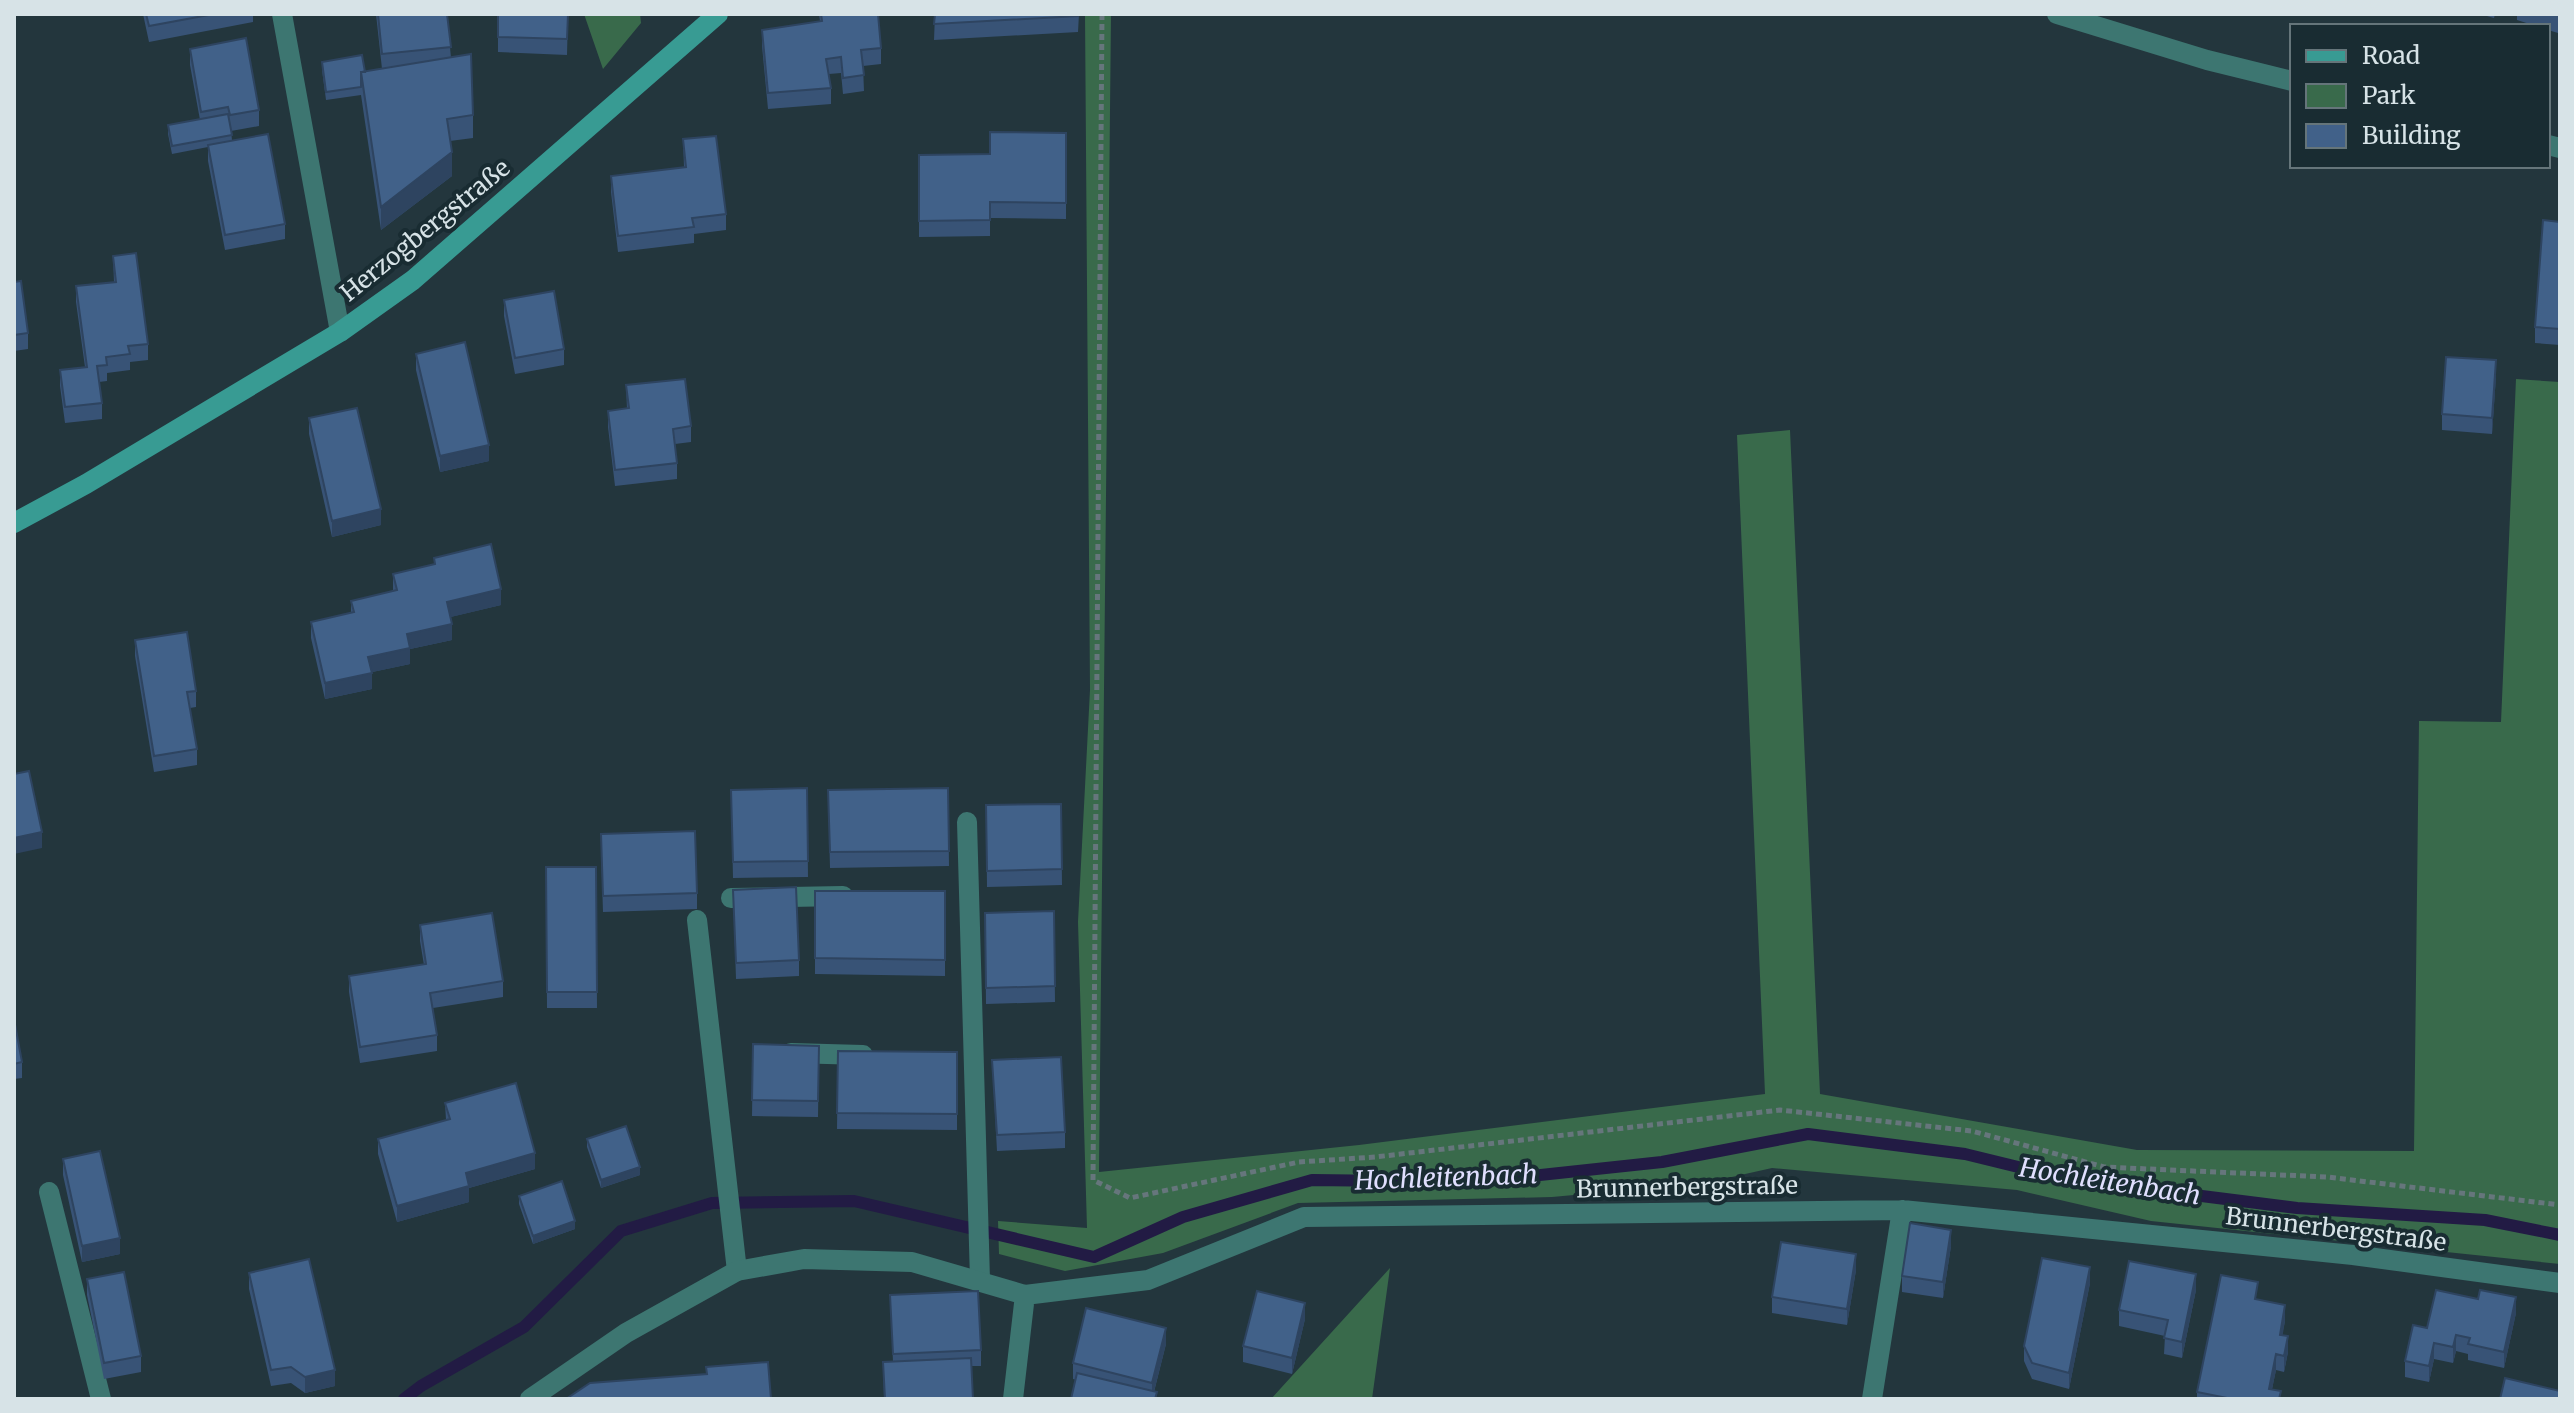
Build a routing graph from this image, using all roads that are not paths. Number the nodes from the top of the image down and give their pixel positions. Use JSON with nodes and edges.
{"nodes":[{"id":1,"x":282,"y":14,"type":"edge"},
{"id":2,"x":718,"y":14,"type":"edge"},
{"id":3,"x":2068,"y":15,"type":"edge"},
{"id":4,"x":2290,"y":81,"type":"edge"},
{"id":5,"x":340,"y":332,"type":"junction"},
{"id":6,"x":14,"y":523,"type":"edge"},
{"id":7,"x":967,"y":822,"type":"dead end"},
{"id":8,"x":857,"y":895,"type":"edge"},
{"id":9,"x":731,"y":898,"type":"edge"},
{"id":10,"x":697,"y":920,"type":"dead end"},
{"id":11,"x":775,"y":1053,"type":"edge"},
{"id":12,"x":882,"y":1055,"type":"edge"},
{"id":13,"x":49,"y":1192,"type":"dead end"},
{"id":14,"x":1902,"y":1210,"type":"junction"},
{"id":15,"x":737,"y":1271,"type":"junction"},
{"id":16,"x":980,"y":1280,"type":"junction"},
{"id":17,"x":2560,"y":1283,"type":"edge"},
{"id":18,"x":1025,"y":1295,"type":"junction"},
{"id":19,"x":101,"y":1399,"type":"edge"},
{"id":20,"x":530,"y":1399,"type":"edge"},
{"id":21,"x":1013,"y":1399,"type":"edge"},
{"id":22,"x":1872,"y":1399,"type":"edge"}],
"edges":[{"from":1,"to":5,"type":"street"},
{"from":2,"to":5,"type":"main road","name":"Herzogbergstraße"},
{"from":3,"to":4,"type":"street"},
{"from":5,"to":6,"type":"main road","name":"Herzogbergstraße"},
{"from":7,"to":16,"type":"street"},
{"from":8,"to":9,"type":"street"},
{"from":10,"to":15,"type":"street"},
{"from":11,"to":12,"type":"street"},
{"from":13,"to":19,"type":"street"},
{"from":14,"to":17,"type":"street","name":"Brunnerbergstraße"},
{"from":14,"to":18,"type":"street","name":"Brunnerbergstraße"},
{"from":14,"to":22,"type":"street"},
{"from":15,"to":16,"type":"street","name":"Brunnerbergstraße"},
{"from":15,"to":20,"type":"street","name":"Brunnerbergstraße"},
{"from":16,"to":18,"type":"street","name":"Brunnerbergstraße"},
{"from":18,"to":21,"type":"street"}]}
